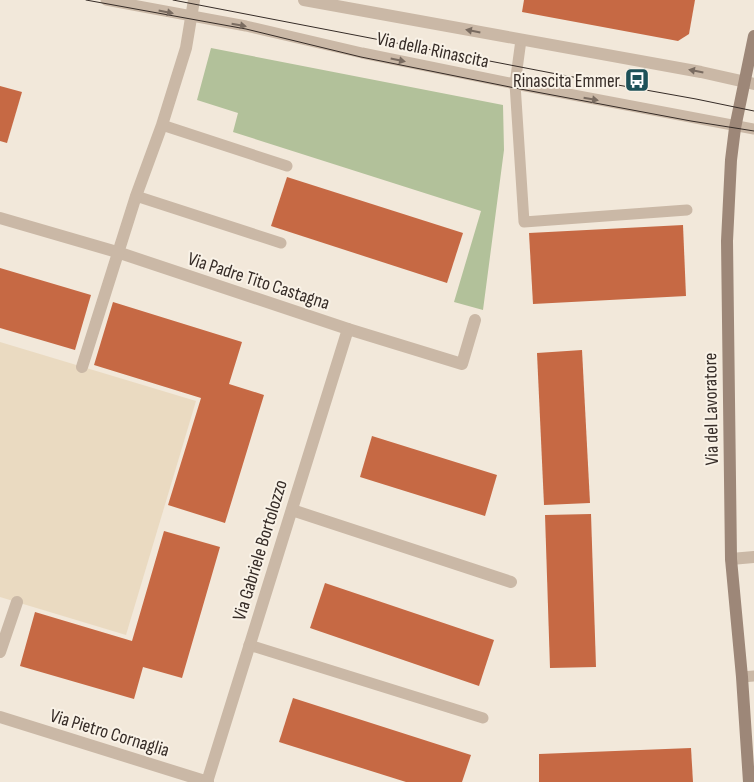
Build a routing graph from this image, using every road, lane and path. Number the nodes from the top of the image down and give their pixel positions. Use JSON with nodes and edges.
{"nodes":[{"id":1,"x":106,"y":0,"type":"edge"},
{"id":2,"x":194,"y":0,"type":"edge"},
{"id":3,"x":304,"y":0,"type":"edge"},
{"id":4,"x":191,"y":16,"type":"junction"},
{"id":5,"x":754,"y":36,"type":"edge"},
{"id":6,"x":520,"y":40,"type":"junction"},
{"id":7,"x":749,"y":82,"type":"edge"},
{"id":8,"x":515,"y":84,"type":"junction"},
{"id":9,"x":162,"y":125,"type":"junction"},
{"id":10,"x":736,"y":126,"type":"junction"},
{"id":11,"x":754,"y":129,"type":"edge"},
{"id":12,"x":287,"y":166,"type":"dead end"},
{"id":13,"x":136,"y":196,"type":"junction"},
{"id":14,"x":687,"y":210,"type":"dead end"},
{"id":15,"x":0,"y":218,"type":"edge"},
{"id":16,"x":281,"y":243,"type":"dead end"},
{"id":17,"x":117,"y":252,"type":"junction"},
{"id":18,"x":475,"y":320,"type":"dead end"},
{"id":19,"x":348,"y":330,"type":"junction"},
{"id":20,"x":82,"y":367,"type":"dead end"},
{"id":21,"x":292,"y":510,"type":"junction"},
{"id":22,"x":754,"y":557,"type":"edge"},
{"id":23,"x":732,"y":559,"type":"junction"},
{"id":24,"x":511,"y":582,"type":"dead end"},
{"id":25,"x":17,"y":602,"type":"dead end"},
{"id":26,"x":249,"y":645,"type":"junction"},
{"id":27,"x":0,"y":652,"type":"edge"},
{"id":28,"x":748,"y":676,"type":"edge"},
{"id":29,"x":0,"y":717,"type":"edge"},
{"id":30,"x":482,"y":718,"type":"dead end"},
{"id":31,"x":207,"y":782,"type":"edge"},
{"id":32,"x":749,"y":782,"type":"edge"}],
"edges":[{"from":1,"to":4,"type":"lane","name":"Via della Rinascita","one_way":true},
{"from":2,"to":4,"type":"street"},
{"from":6,"to":3,"type":"street","name":"Via della Rinascita","one_way":true},
{"from":4,"to":8,"type":"lane","name":"Via della Rinascita","one_way":true},
{"from":4,"to":9,"type":"street"},
{"from":5,"to":7,"type":"street","name":"Via del Lavoratore"},
{"from":7,"to":6,"type":"street","name":"Via della Rinascita","one_way":true},
{"from":6,"to":8,"type":"lane"},
{"from":7,"to":10,"type":"street","name":"Via del Lavoratore"},
{"from":8,"to":10,"type":"lane","name":"Via della Rinascita","one_way":true},
{"from":8,"to":14,"type":"lane"},
{"from":9,"to":12,"type":"lane"},
{"from":9,"to":13,"type":"street"},
{"from":10,"to":11,"type":"lane","name":"Via della Rinascita"},
{"from":10,"to":23,"type":"street","name":"Via del Lavoratore"},
{"from":13,"to":16,"type":"lane"},
{"from":13,"to":17,"type":"street"},
{"from":15,"to":17,"type":"street","name":"Via Padre Tito Castagna"},
{"from":17,"to":19,"type":"street","name":"Via Padre Tito Castagna"},
{"from":17,"to":20,"type":"street"},
{"from":18,"to":19,"type":"street","name":"Via Padre Tito Castagna"},
{"from":19,"to":21,"type":"street","name":"Via Gabriele Bortolozzo"},
{"from":21,"to":24,"type":"street"},
{"from":21,"to":26,"type":"street","name":"Via Gabriele Bortolozzo"},
{"from":22,"to":23,"type":"street"},
{"from":23,"to":28,"type":"street","name":"Via del Lavoratore"},
{"from":25,"to":27,"type":"street"},
{"from":26,"to":30,"type":"lane"},
{"from":26,"to":31,"type":"street","name":"Via Gabriele Bortolozzo"},
{"from":28,"to":32,"type":"street","name":"Via del Lavoratore"},
{"from":29,"to":31,"type":"street","name":"Via Pietro Cornaglia"}]}
